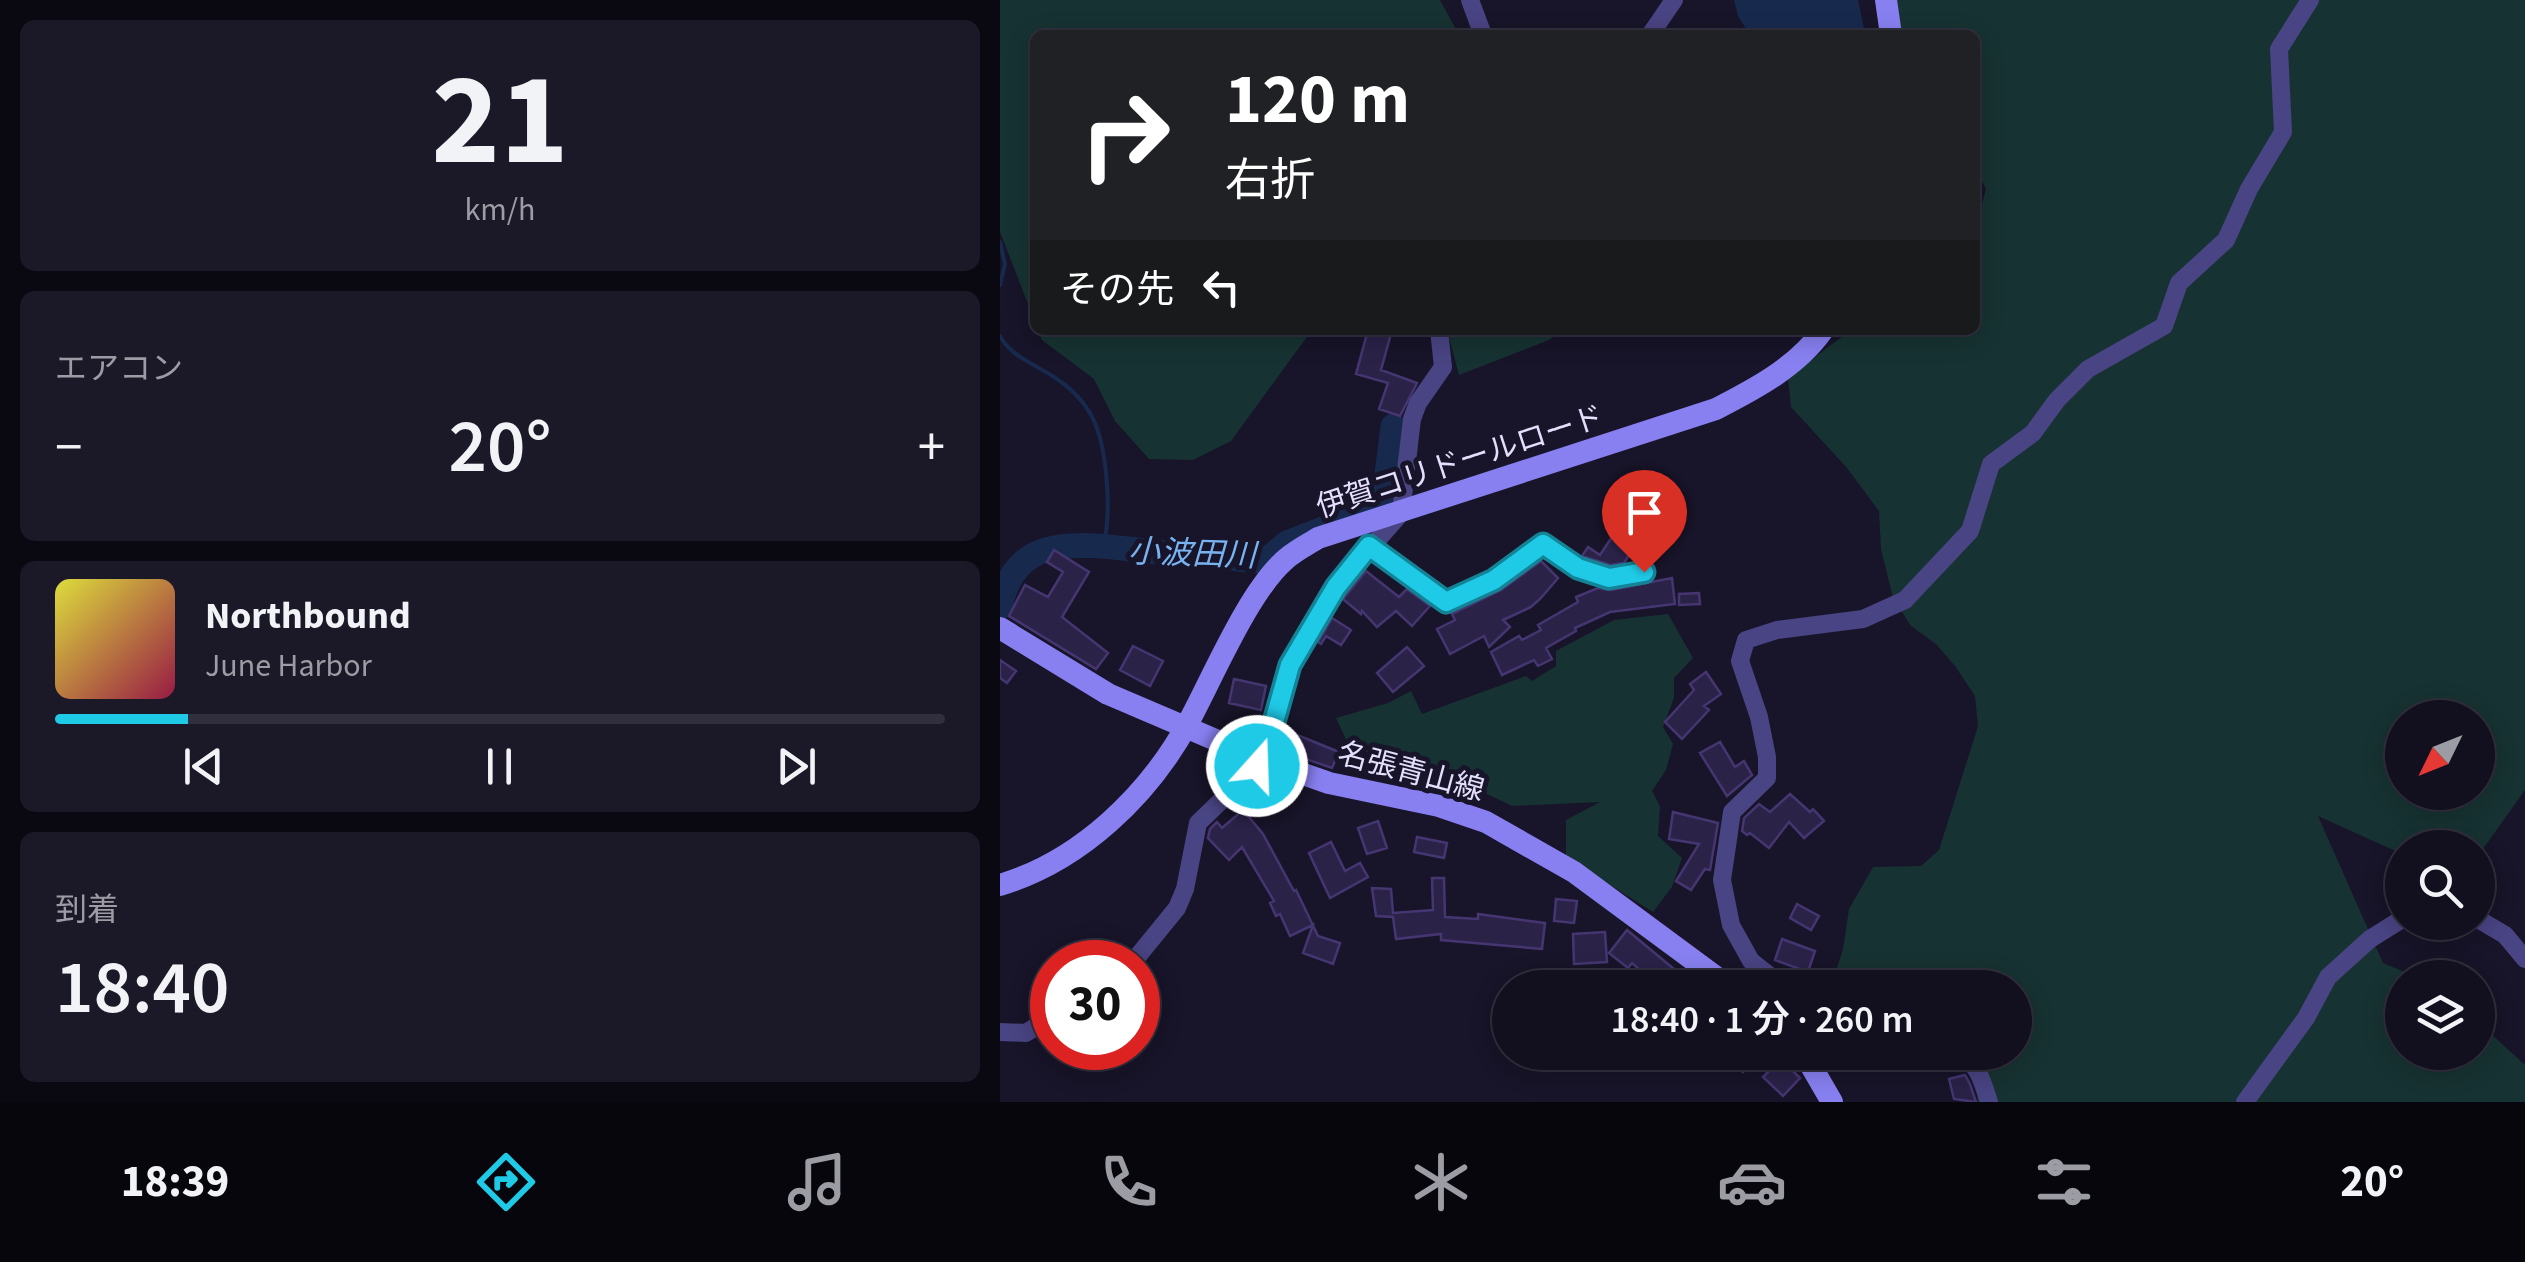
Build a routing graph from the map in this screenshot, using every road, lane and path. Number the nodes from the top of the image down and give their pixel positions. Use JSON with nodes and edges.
{"nodes":[{"id":1,"x":1470,"y":0,"type":"edge"},
{"id":2,"x":1674,"y":0,"type":"edge"},
{"id":3,"x":1886,"y":0,"type":"edge"},
{"id":4,"x":2310,"y":0,"type":"edge"},
{"id":5,"x":1481,"y":30,"type":"edge"},
{"id":6,"x":1653,"y":30,"type":"edge"},
{"id":7,"x":1890,"y":30,"type":"edge"},
{"id":8,"x":1440,"y":335,"type":"edge"},
{"id":9,"x":1820,"y":335,"type":"edge"},
{"id":10,"x":1401,"y":512,"type":"junction"},
{"id":11,"x":1369,"y":546,"type":"junction"},
{"id":12,"x":1644,"y":572,"type":"dead end"},
{"id":13,"x":1006,"y":632,"type":"edge"},
{"id":14,"x":1186,"y":728,"type":"junction"},
{"id":15,"x":1258,"y":758,"type":"junction"},
{"id":16,"x":1000,"y":885,"type":"edge"},
{"id":17,"x":2495,"y":929,"type":"edge"},
{"id":18,"x":2385,"y":930,"type":"edge"},
{"id":19,"x":1151,"y":940,"type":"edge"},
{"id":20,"x":2525,"y":959,"type":"edge"},
{"id":21,"x":1707,"y":970,"type":"edge"},
{"id":22,"x":1764,"y":970,"type":"edge"},
{"id":23,"x":1030,"y":1030,"type":"edge"},
{"id":24,"x":1000,"y":1032,"type":"edge"},
{"id":25,"x":1813,"y":1070,"type":"edge"},
{"id":26,"x":1978,"y":1070,"type":"edge"},
{"id":27,"x":1826,"y":1098,"type":"edge"},
{"id":28,"x":1988,"y":1102,"type":"edge"},
{"id":29,"x":2245,"y":1102,"type":"edge"}],
"edges":[{"from":1,"to":5,"type":"street"},
{"from":2,"to":6,"type":"street"},
{"from":3,"to":7,"type":"main road"},
{"from":4,"to":22,"type":"street"},
{"from":8,"to":10,"type":"street"},
{"from":9,"to":10,"type":"main road","name":"伊賀コリドールロード"},
{"from":10,"to":11,"type":"street"},
{"from":10,"to":14,"type":"main road","name":"伊賀コリドールロード"},
{"from":11,"to":12,"type":"street"},
{"from":11,"to":15,"type":"street"},
{"from":13,"to":14,"type":"main road","name":"名張青山線"},
{"from":14,"to":15,"type":"main road","name":"名張青山線"},
{"from":14,"to":16,"type":"main road","name":"伊賀コリドールロード"},
{"from":15,"to":19,"type":"street"},
{"from":15,"to":21,"type":"main road","name":"名張青山線"},
{"from":17,"to":20,"type":"street"},
{"from":18,"to":29,"type":"street"},
{"from":23,"to":24,"type":"street"},
{"from":25,"to":27,"type":"main road"},
{"from":26,"to":28,"type":"street"}]}
